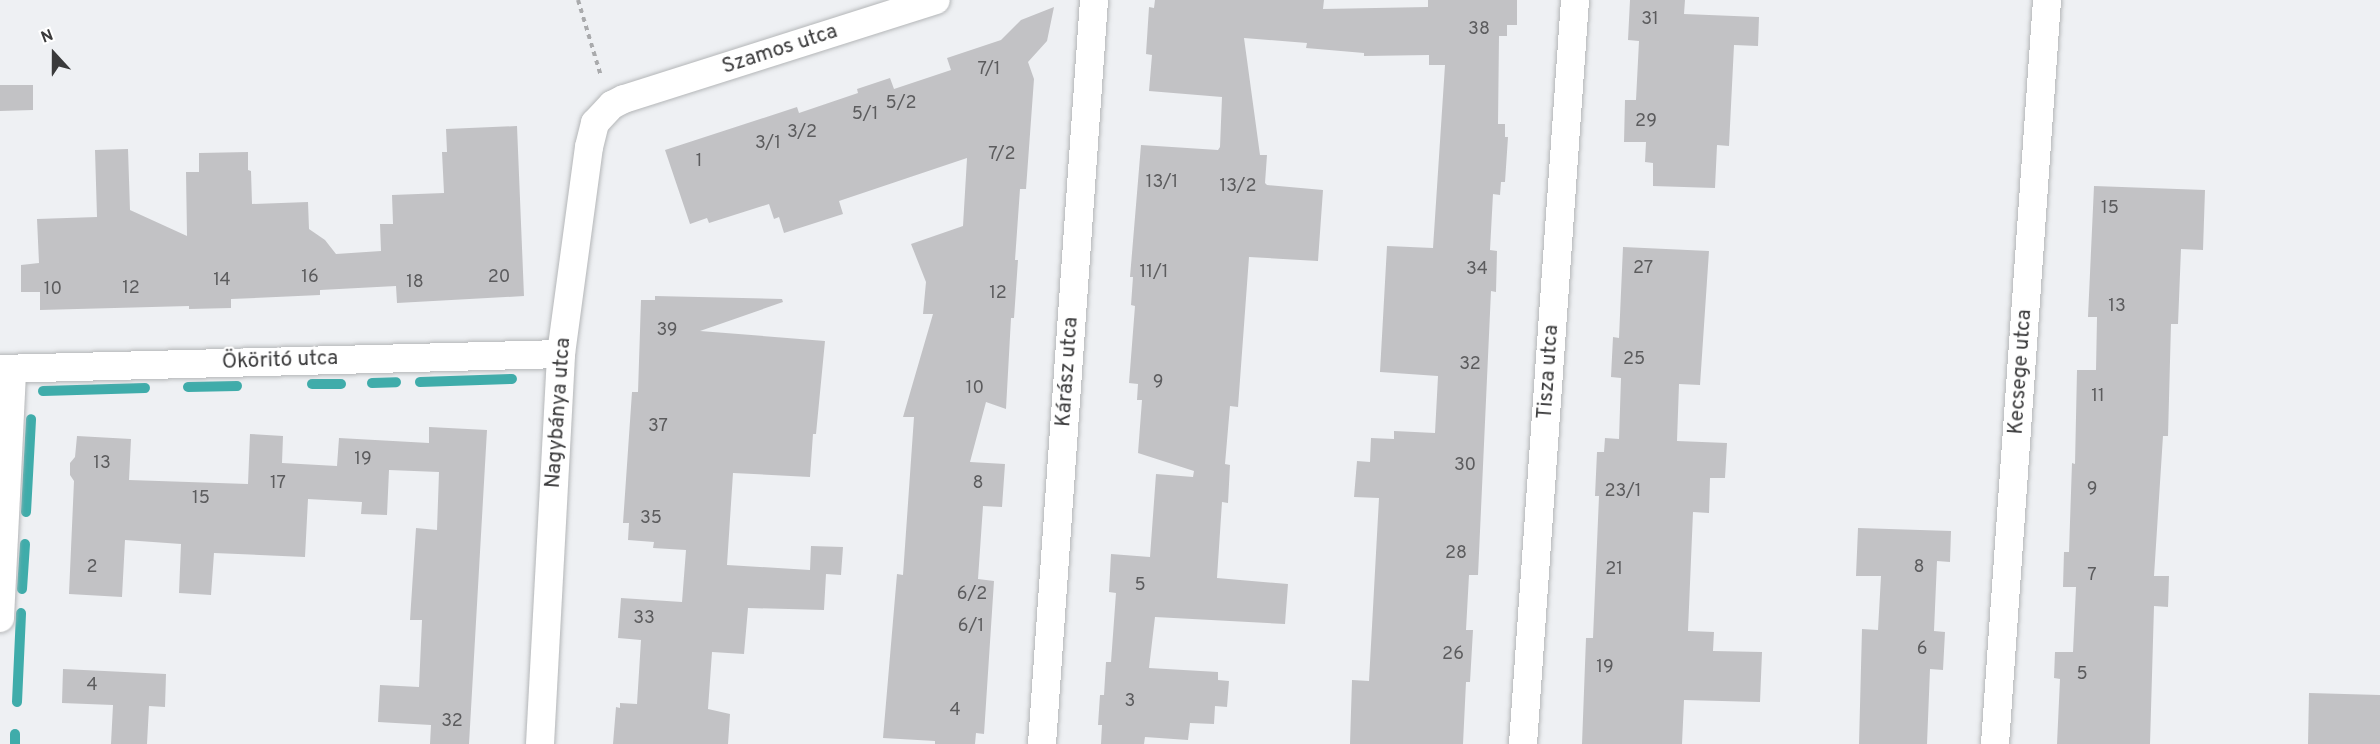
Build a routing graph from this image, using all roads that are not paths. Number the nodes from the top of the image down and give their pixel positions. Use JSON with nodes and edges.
{"nodes":[{"id":1,"x":936,"y":0,"type":"edge"},
{"id":2,"x":1094,"y":0,"type":"edge"},
{"id":3,"x":1575,"y":0,"type":"edge"},
{"id":4,"x":2047,"y":0,"type":"edge"},
{"id":5,"x":618,"y":102,"type":"joint"},
{"id":6,"x":561,"y":354,"type":"junction"},
{"id":7,"x":6,"y":369,"type":"edge"},
{"id":8,"x":0,"y":618,"type":"edge"},
{"id":9,"x":540,"y":744,"type":"edge"},
{"id":10,"x":1042,"y":744,"type":"edge"},
{"id":11,"x":1522,"y":744,"type":"edge"},
{"id":12,"x":1995,"y":744,"type":"edge"}],
"edges":[{"from":1,"to":5,"type":"street","name":"Szamos utca"},
{"from":2,"to":10,"type":"street","name":"Kárász utca"},
{"from":3,"to":11,"type":"street","name":"Tisza utca"},
{"from":4,"to":12,"type":"street","name":"Kecsege utca"},
{"from":5,"to":6,"type":"street","name":"Nagybánya utca"},
{"from":6,"to":7,"type":"street","name":"Ököritó utca"},
{"from":6,"to":9,"type":"street","name":"Nagybánya utca"},
{"from":7,"to":8,"type":"street"}]}
